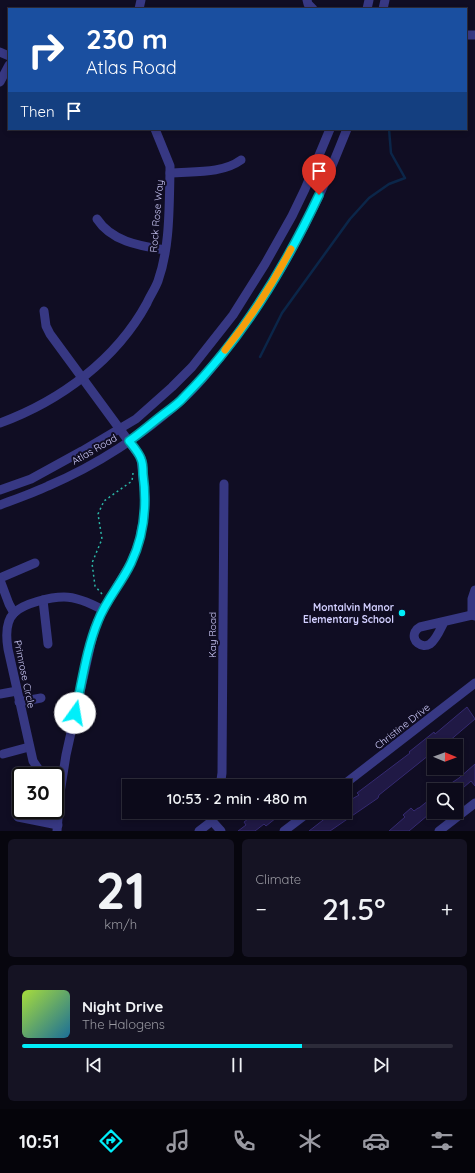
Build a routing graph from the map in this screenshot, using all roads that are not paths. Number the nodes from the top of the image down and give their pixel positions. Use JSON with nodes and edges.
{"nodes":[{"id":1,"x":8,"y":68,"type":"edge"},
{"id":2,"x":0,"y":82,"type":"edge"},
{"id":3,"x":155,"y":130,"type":"edge"},
{"id":4,"x":330,"y":130,"type":"edge"},
{"id":5,"x":347,"y":130,"type":"edge"},
{"id":6,"x":241,"y":160,"type":"dead end"},
{"id":7,"x":170,"y":173,"type":"junction"},
{"id":8,"x":97,"y":219,"type":"dead end"},
{"id":9,"x":165,"y":250,"type":"junction"},
{"id":10,"x":44,"y":311,"type":"dead end"},
{"id":11,"x":82,"y":378,"type":"junction"},
{"id":12,"x":0,"y":413,"type":"edge"},
{"id":13,"x":2,"y":423,"type":"edge"},
{"id":14,"x":120,"y":428,"type":"junction"},
{"id":15,"x":129,"y":441,"type":"junction"},
{"id":16,"x":224,"y":484,"type":"dead end"},
{"id":17,"x":0,"y":490,"type":"edge"},
{"id":18,"x":0,"y":505,"type":"edge"},
{"id":19,"x":35,"y":563,"type":"dead end"},
{"id":20,"x":0,"y":579,"type":"edge"},
{"id":21,"x":475,"y":590,"type":"edge"},
{"id":22,"x":44,"y":600,"type":"junction"},
{"id":23,"x":103,"y":610,"type":"junction"},
{"id":24,"x":14,"y":613,"type":"junction"},
{"id":25,"x":474,"y":616,"type":"edge"},
{"id":26,"x":444,"y":622,"type":"dead end"},
{"id":27,"x":3,"y":640,"type":"edge"},
{"id":28,"x":48,"y":644,"type":"dead end"},
{"id":29,"x":475,"y":682,"type":"edge"},
{"id":30,"x":16,"y":691,"type":"junction"},
{"id":31,"x":0,"y":694,"type":"edge"},
{"id":32,"x":42,"y":698,"type":"dead end"},
{"id":33,"x":19,"y":702,"type":"junction"},
{"id":34,"x":29,"y":747,"type":"junction"},
{"id":35,"x":3,"y":754,"type":"dead end"},
{"id":36,"x":37,"y":767,"type":"edge"},
{"id":37,"x":62,"y":767,"type":"edge"},
{"id":38,"x":221,"y":779,"type":"edge"},
{"id":39,"x":351,"y":779,"type":"edge"},
{"id":40,"x":475,"y":803,"type":"edge"},
{"id":41,"x":25,"y":819,"type":"edge"},
{"id":42,"x":299,"y":819,"type":"edge"},
{"id":43,"x":212,"y":821,"type":"joint"},
{"id":44,"x":57,"y":828,"type":"edge"},
{"id":45,"x":199,"y":831,"type":"edge"},
{"id":46,"x":221,"y":831,"type":"edge"},
{"id":47,"x":284,"y":831,"type":"edge"},
{"id":48,"x":439,"y":831,"type":"edge"}],
"edges":[{"from":1,"to":2,"type":"street"},
{"from":3,"to":7,"type":"street","name":"Rock Rose Way"},
{"from":4,"to":14,"type":"street","name":"Atlas Road"},
{"from":5,"to":15,"type":"street","name":"Atlas Road"},
{"from":6,"to":7,"type":"street"},
{"from":7,"to":9,"type":"street","name":"Rock Rose Way"},
{"from":8,"to":9,"type":"street"},
{"from":9,"to":11,"type":"street","name":"Rock Rose Way"},
{"from":10,"to":11,"type":"street"},
{"from":11,"to":13,"type":"street","name":"Rock Rose Way"},
{"from":11,"to":14,"type":"street"},
{"from":12,"to":13,"type":"street"},
{"from":14,"to":15,"type":"street"},
{"from":14,"to":17,"type":"street","name":"Atlas Road"},
{"from":15,"to":18,"type":"street","name":"Atlas Road"},
{"from":15,"to":23,"type":"street"},
{"from":16,"to":38,"type":"street","name":"Kay Road"},
{"from":19,"to":20,"type":"street"},
{"from":20,"to":24,"type":"street"},
{"from":21,"to":25,"type":"street"},
{"from":22,"to":23,"type":"street"},
{"from":22,"to":24,"type":"street"},
{"from":22,"to":28,"type":"street"},
{"from":23,"to":37,"type":"street"},
{"from":24,"to":27,"type":"street","name":"Primrose Circle"},
{"from":25,"to":26,"type":"street"},
{"from":27,"to":30,"type":"street","name":"Primrose Circle"},
{"from":29,"to":39,"type":"street","name":"Christine Drive"},
{"from":30,"to":31,"type":"street"},
{"from":30,"to":33,"type":"street","name":"Primrose Circle"},
{"from":32,"to":33,"type":"street"},
{"from":33,"to":34,"type":"street","name":"Primrose Circle"},
{"from":34,"to":35,"type":"street"},
{"from":34,"to":36,"type":"street","name":"Primrose Circle"},
{"from":40,"to":48,"type":"street"},
{"from":41,"to":44,"type":"street"},
{"from":42,"to":47,"type":"street"},
{"from":43,"to":45,"type":"street"},
{"from":43,"to":46,"type":"street"}]}
